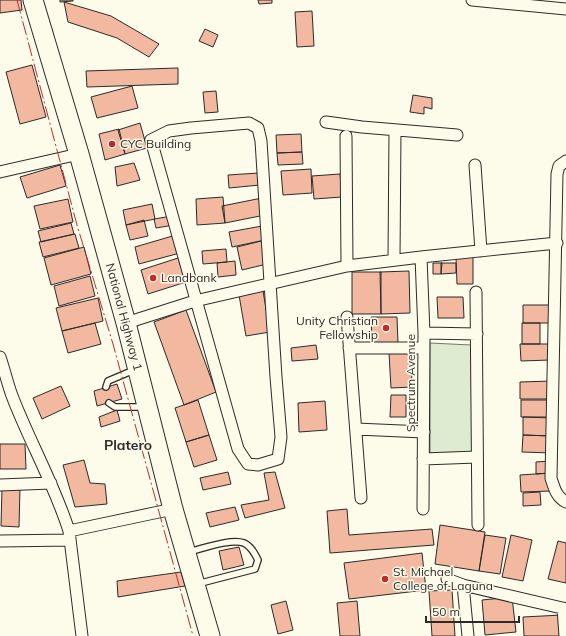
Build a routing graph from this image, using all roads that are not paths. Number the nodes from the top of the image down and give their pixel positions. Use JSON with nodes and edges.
{"nodes":[{"id":1,"x":33,"y":0,"type":"edge"},
{"id":2,"x":472,"y":0,"type":"edge"},
{"id":3,"x":566,"y":9,"type":"edge"},
{"id":4,"x":326,"y":122,"type":"dead end"},
{"id":5,"x":395,"y":130,"type":"junction"},
{"id":6,"x":457,"y":135,"type":"dead end"},
{"id":7,"x":346,"y":136,"type":"dead end"},
{"id":8,"x":78,"y":154,"type":"junction"},
{"id":9,"x":566,"y":161,"type":"edge"},
{"id":10,"x":475,"y":165,"type":"dead end"},
{"id":11,"x":0,"y":172,"type":"edge"},
{"id":12,"x":557,"y":243,"type":"junction"},
{"id":13,"x":481,"y":251,"type":"junction"},
{"id":14,"x":421,"y":257,"type":"junction"},
{"id":15,"x":394,"y":260,"type":"junction"},
{"id":16,"x":347,"y":266,"type":"junction"},
{"id":17,"x":270,"y":284,"type":"junction"},
{"id":18,"x":476,"y":292,"type":"dead end"},
{"id":19,"x":196,"y":301,"type":"junction"},
{"id":20,"x":347,"y":317,"type":"dead end"},
{"id":21,"x":126,"y":323,"type":"junction"},
{"id":22,"x":424,"y":333,"type":"junction"},
{"id":23,"x":476,"y":334,"type":"junction"},
{"id":24,"x":349,"y":348,"type":"junction"},
{"id":25,"x":424,"y":348,"type":"junction"},
{"id":26,"x":0,"y":358,"type":"edge"},
{"id":27,"x":138,"y":368,"type":"junction"},
{"id":28,"x":106,"y":387,"type":"dead end"},
{"id":29,"x":5,"y":393,"type":"edge"},
{"id":30,"x":109,"y":403,"type":"dead end"},
{"id":31,"x":148,"y":407,"type":"junction"},
{"id":32,"x":356,"y":429,"type":"junction"},
{"id":33,"x":424,"y":432,"type":"junction"},
{"id":34,"x":477,"y":457,"type":"junction"},
{"id":35,"x":423,"y":459,"type":"junction"},
{"id":36,"x":51,"y":483,"type":"junction"},
{"id":37,"x":0,"y":485,"type":"edge"},
{"id":38,"x":361,"y":498,"type":"dead end"},
{"id":39,"x":566,"y":502,"type":"edge"},
{"id":40,"x":423,"y":508,"type":"dead end"},
{"id":41,"x":173,"y":509,"type":"junction"},
{"id":42,"x":478,"y":525,"type":"dead end"},
{"id":43,"x":69,"y":536,"type":"junction"},
{"id":44,"x":0,"y":541,"type":"edge"},
{"id":45,"x":186,"y":552,"type":"junction"},
{"id":46,"x":447,"y":579,"type":"dead end"},
{"id":47,"x":195,"y":584,"type":"junction"},
{"id":48,"x":463,"y":585,"type":"junction"},
{"id":49,"x":565,"y":608,"type":"edge"},
{"id":50,"x":82,"y":636,"type":"edge"},
{"id":51,"x":210,"y":636,"type":"edge"},
{"id":52,"x":468,"y":636,"type":"edge"},
{"id":53,"x":566,"y":636,"type":"edge"}],
"edges":[{"from":1,"to":8,"type":"highway","name":"National Highway 1"},
{"from":2,"to":3,"type":"street"},
{"from":4,"to":5,"type":"street"},
{"from":5,"to":6,"type":"street"},
{"from":5,"to":15,"type":"street"},
{"from":7,"to":16,"type":"street"},
{"from":8,"to":11,"type":"street"},
{"from":8,"to":21,"type":"highway","name":"National Highway 1"},
{"from":9,"to":12,"type":"street"},
{"from":10,"to":13,"type":"street"},
{"from":12,"to":13,"type":"street"},
{"from":12,"to":39,"type":"street"},
{"from":13,"to":14,"type":"street"},
{"from":14,"to":15,"type":"street"},
{"from":14,"to":22,"type":"street","name":"Spectrum Avenue"},
{"from":15,"to":16,"type":"street"},
{"from":16,"to":17,"type":"street"},
{"from":17,"to":19,"type":"street"},
{"from":17,"to":19,"type":"street"},
{"from":17,"to":19,"type":"street"},
{"from":18,"to":23,"type":"street"},
{"from":19,"to":21,"type":"street"},
{"from":20,"to":24,"type":"street"},
{"from":21,"to":27,"type":"highway","name":"National Highway 1"},
{"from":22,"to":23,"type":"street"},
{"from":22,"to":25,"type":"street","name":"Spectrum Avenue"},
{"from":23,"to":34,"type":"street"},
{"from":24,"to":25,"type":"street"},
{"from":24,"to":32,"type":"street"},
{"from":25,"to":33,"type":"street","name":"Spectrum Avenue"},
{"from":26,"to":29,"type":"street"},
{"from":27,"to":28,"type":"lane"},
{"from":27,"to":31,"type":"highway","name":"National Highway 1"},
{"from":29,"to":36,"type":"street"},
{"from":30,"to":31,"type":"lane"},
{"from":31,"to":41,"type":"highway","name":"National Highway 1"},
{"from":32,"to":33,"type":"street"},
{"from":32,"to":38,"type":"street"},
{"from":33,"to":35,"type":"street","name":"Spectrum Avenue"},
{"from":34,"to":35,"type":"street"},
{"from":34,"to":42,"type":"street"},
{"from":35,"to":40,"type":"street","name":"Spectrum Avenue"},
{"from":36,"to":37,"type":"street"},
{"from":36,"to":43,"type":"street"},
{"from":41,"to":43,"type":"street"},
{"from":41,"to":45,"type":"highway","name":"National Highway 1"},
{"from":43,"to":44,"type":"street"},
{"from":43,"to":50,"type":"street"},
{"from":45,"to":47,"type":"highway","name":"National Highway 1"},
{"from":45,"to":47,"type":"lane"},
{"from":46,"to":48,"type":"street"},
{"from":47,"to":51,"type":"highway","name":"National Highway 1"},
{"from":48,"to":49,"type":"street"},
{"from":48,"to":52,"type":"street"},
{"from":49,"to":53,"type":"street"}]}
